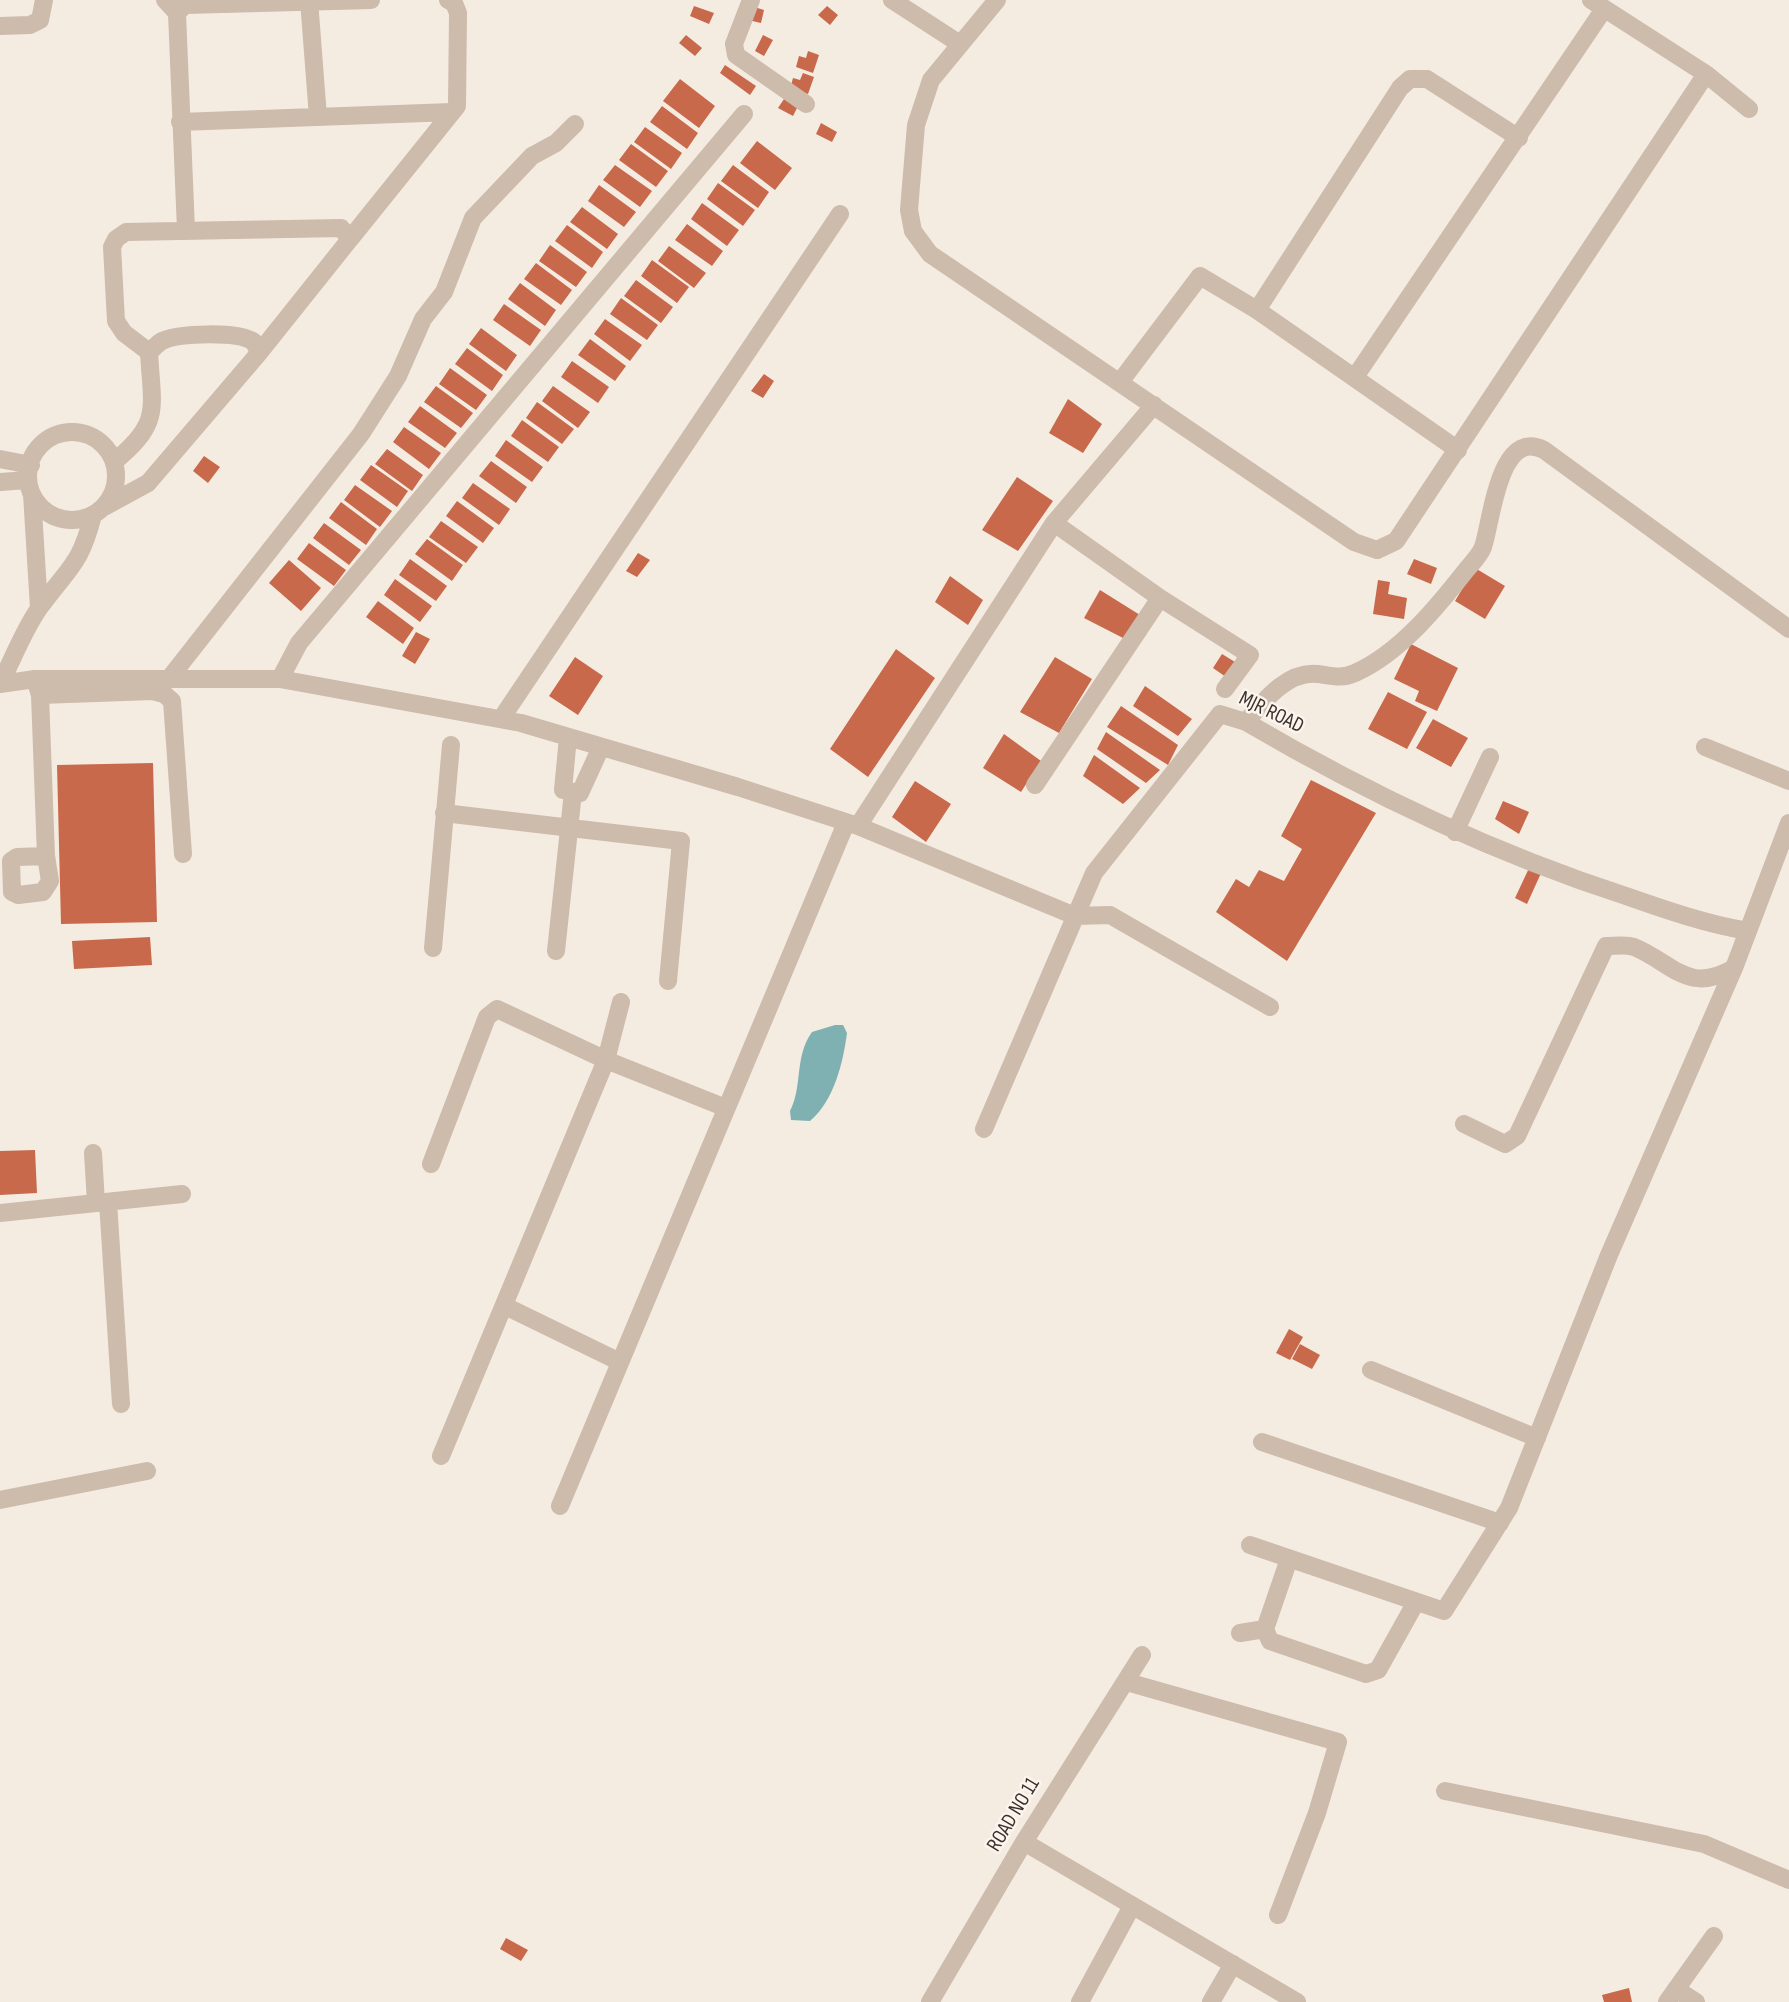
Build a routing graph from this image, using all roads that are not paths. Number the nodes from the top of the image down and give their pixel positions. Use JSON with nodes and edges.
{"nodes":[{"id":1,"x":44,"y":0,"type":"edge"},
{"id":2,"x":164,"y":0,"type":"edge"},
{"id":3,"x":371,"y":0,"type":"edge"},
{"id":4,"x":448,"y":0,"type":"edge"},
{"id":5,"x":751,"y":0,"type":"edge"},
{"id":6,"x":892,"y":0,"type":"edge"},
{"id":7,"x":998,"y":0,"type":"edge"},
{"id":8,"x":309,"y":1,"type":"edge"},
{"id":9,"x":1597,"y":5,"type":"edge"},
{"id":10,"x":177,"y":13,"type":"junction"},
{"id":11,"x":0,"y":26,"type":"edge"},
{"id":12,"x":960,"y":44,"type":"junction"},
{"id":13,"x":1706,"y":74,"type":"junction"},
{"id":14,"x":806,"y":104,"type":"dead end"},
{"id":15,"x":1749,"y":109,"type":"dead end"},
{"id":16,"x":452,"y":112,"type":"junction"},
{"id":17,"x":744,"y":114,"type":"dead end"},
{"id":18,"x":318,"y":117,"type":"junction"},
{"id":19,"x":180,"y":122,"type":"junction"},
{"id":20,"x":575,"y":124,"type":"dead end"},
{"id":21,"x":1519,"y":138,"type":"junction"},
{"id":22,"x":840,"y":214,"type":"dead end"},
{"id":23,"x":186,"y":230,"type":"junction"},
{"id":24,"x":350,"y":239,"type":"junction"},
{"id":25,"x":1257,"y":310,"type":"junction"},
{"id":26,"x":149,"y":352,"type":"junction"},
{"id":27,"x":259,"y":353,"type":"junction"},
{"id":28,"x":1355,"y":377,"type":"junction"},
{"id":29,"x":1120,"y":382,"type":"junction"},
{"id":30,"x":1154,"y":405,"type":"junction"},
{"id":31,"x":1458,"y":450,"type":"junction"},
{"id":32,"x":0,"y":460,"type":"edge"},
{"id":33,"x":114,"y":462,"type":"junction"},
{"id":34,"x":30,"y":479,"type":"junction"},
{"id":35,"x":0,"y":482,"type":"edge"},
{"id":36,"x":99,"y":511,"type":"junction"},
{"id":37,"x":1054,"y":523,"type":"junction"},
{"id":38,"x":1160,"y":598,"type":"junction"},
{"id":39,"x":39,"y":608,"type":"junction"},
{"id":40,"x":1789,"y":629,"type":"edge"},
{"id":41,"x":280,"y":679,"type":"junction"},
{"id":42,"x":168,"y":680,"type":"junction"},
{"id":43,"x":0,"y":684,"type":"edge"},
{"id":44,"x":38,"y":687,"type":"junction"},
{"id":45,"x":1224,"y":689,"type":"dead end"},
{"id":46,"x":501,"y":719,"type":"junction"},
{"id":47,"x":1246,"y":723,"type":"junction"},
{"id":48,"x":568,"y":737,"type":"junction"},
{"id":49,"x":451,"y":745,"type":"dead end"},
{"id":50,"x":601,"y":747,"type":"junction"},
{"id":51,"x":1705,"y":747,"type":"dead end"},
{"id":52,"x":1490,"y":757,"type":"dead end"},
{"id":53,"x":1789,"y":781,"type":"edge"},
{"id":54,"x":1035,"y":785,"type":"dead end"},
{"id":55,"x":573,"y":792,"type":"junction"},
{"id":56,"x":444,"y":813,"type":"junction"},
{"id":57,"x":1789,"y":823,"type":"edge"},
{"id":58,"x":852,"y":824,"type":"junction"},
{"id":59,"x":567,"y":828,"type":"junction"},
{"id":60,"x":1455,"y":832,"type":"junction"},
{"id":61,"x":183,"y":854,"type":"dead end"},
{"id":62,"x":46,"y":856,"type":"dead end"},
{"id":63,"x":1075,"y":916,"type":"junction"},
{"id":64,"x":1745,"y":939,"type":"junction"},
{"id":65,"x":433,"y":948,"type":"dead end"},
{"id":66,"x":556,"y":951,"type":"dead end"},
{"id":67,"x":1734,"y":968,"type":"junction"},
{"id":68,"x":668,"y":981,"type":"dead end"},
{"id":69,"x":621,"y":1002,"type":"dead end"},
{"id":70,"x":1270,"y":1007,"type":"dead end"},
{"id":71,"x":606,"y":1060,"type":"junction"},
{"id":72,"x":726,"y":1108,"type":"junction"},
{"id":73,"x":1464,"y":1124,"type":"dead end"},
{"id":74,"x":984,"y":1129,"type":"dead end"},
{"id":75,"x":93,"y":1153,"type":"dead end"},
{"id":76,"x":431,"y":1164,"type":"dead end"},
{"id":77,"x":182,"y":1194,"type":"dead end"},
{"id":78,"x":102,"y":1203,"type":"junction"},
{"id":79,"x":0,"y":1213,"type":"edge"},
{"id":80,"x":505,"y":1306,"type":"junction"},
{"id":81,"x":620,"y":1362,"type":"junction"},
{"id":82,"x":1371,"y":1370,"type":"dead end"},
{"id":83,"x":121,"y":1404,"type":"dead end"},
{"id":84,"x":1536,"y":1438,"type":"junction"},
{"id":85,"x":1262,"y":1442,"type":"dead end"},
{"id":86,"x":441,"y":1456,"type":"dead end"},
{"id":87,"x":147,"y":1471,"type":"dead end"},
{"id":88,"x":0,"y":1500,"type":"edge"},
{"id":89,"x":560,"y":1506,"type":"dead end"},
{"id":90,"x":1500,"y":1523,"type":"junction"},
{"id":91,"x":1250,"y":1545,"type":"dead end"},
{"id":92,"x":1289,"y":1559,"type":"junction"},
{"id":93,"x":1416,"y":1602,"type":"junction"},
{"id":94,"x":1265,"y":1629,"type":"junction"},
{"id":95,"x":1240,"y":1633,"type":"dead end"},
{"id":96,"x":1142,"y":1655,"type":"dead end"},
{"id":97,"x":1127,"y":1682,"type":"junction"},
{"id":98,"x":1445,"y":1791,"type":"dead end"},
{"id":99,"x":1024,"y":1842,"type":"junction"},
{"id":100,"x":1789,"y":1880,"type":"edge"},
{"id":101,"x":1132,"y":1906,"type":"junction"},
{"id":102,"x":1278,"y":1916,"type":"dead end"},
{"id":103,"x":1714,"y":1936,"type":"dead end"},
{"id":104,"x":1233,"y":1964,"type":"junction"},
{"id":105,"x":1671,"y":1996,"type":"edge"},
{"id":106,"x":930,"y":2002,"type":"edge"},
{"id":107,"x":1080,"y":2002,"type":"edge"},
{"id":108,"x":1211,"y":2002,"type":"edge"},
{"id":109,"x":1297,"y":2002,"type":"edge"},
{"id":110,"x":1696,"y":2002,"type":"edge"}],
"edges":[{"from":1,"to":11,"type":"street"},
{"from":2,"to":10,"type":"street"},
{"from":3,"to":8,"type":"street"},
{"from":4,"to":16,"type":"street"},
{"from":5,"to":14,"type":"street"},
{"from":6,"to":12,"type":"street"},
{"from":7,"to":12,"type":"street"},
{"from":8,"to":10,"type":"street"},
{"from":8,"to":18,"type":"street"},
{"from":9,"to":13,"type":"street"},
{"from":9,"to":21,"type":"street"},
{"from":10,"to":19,"type":"street"},
{"from":12,"to":29,"type":"street"},
{"from":13,"to":15,"type":"street"},
{"from":13,"to":31,"type":"street"},
{"from":16,"to":18,"type":"street"},
{"from":16,"to":24,"type":"street"},
{"from":17,"to":41,"type":"street"},
{"from":18,"to":19,"type":"street"},
{"from":19,"to":23,"type":"street"},
{"from":20,"to":42,"type":"street"},
{"from":21,"to":25,"type":"street"},
{"from":21,"to":28,"type":"street"},
{"from":22,"to":46,"type":"street"},
{"from":23,"to":24,"type":"street"},
{"from":23,"to":26,"type":"street"},
{"from":24,"to":27,"type":"street"},
{"from":25,"to":28,"type":"street"},
{"from":25,"to":29,"type":"street"},
{"from":26,"to":27,"type":"street"},
{"from":26,"to":33,"type":"street"},
{"from":27,"to":36,"type":"street"},
{"from":28,"to":31,"type":"street"},
{"from":29,"to":30,"type":"street"},
{"from":30,"to":31,"type":"street"},
{"from":30,"to":37,"type":"street"},
{"from":32,"to":34,"type":"street"},
{"from":33,"to":34,"type":"street"},
{"from":33,"to":36,"type":"street"},
{"from":34,"to":35,"type":"street"},
{"from":34,"to":36,"type":"street"},
{"from":34,"to":39,"type":"street"},
{"from":36,"to":39,"type":"street"},
{"from":37,"to":38,"type":"street"},
{"from":37,"to":58,"type":"street"},
{"from":38,"to":45,"type":"street"},
{"from":38,"to":54,"type":"street"},
{"from":39,"to":43,"type":"street"},
{"from":40,"to":47,"type":"street"},
{"from":41,"to":42,"type":"street"},
{"from":41,"to":46,"type":"street"},
{"from":42,"to":44,"type":"street"},
{"from":43,"to":44,"type":"street"},
{"from":44,"to":61,"type":"street"},
{"from":44,"to":62,"type":"street"},
{"from":46,"to":48,"type":"street"},
{"from":47,"to":60,"type":"street","name":"MJR ROAD"},
{"from":47,"to":63,"type":"street","name":"MJR ROAD"},
{"from":48,"to":50,"type":"street"},
{"from":48,"to":55,"type":"street"},
{"from":49,"to":56,"type":"street"},
{"from":50,"to":55,"type":"street"},
{"from":50,"to":58,"type":"street"},
{"from":51,"to":53,"type":"street"},
{"from":52,"to":60,"type":"street"},
{"from":55,"to":59,"type":"street"},
{"from":56,"to":59,"type":"street"},
{"from":56,"to":65,"type":"street"},
{"from":57,"to":64,"type":"street"},
{"from":58,"to":63,"type":"street"},
{"from":58,"to":72,"type":"street"},
{"from":59,"to":66,"type":"street"},
{"from":59,"to":68,"type":"street"},
{"from":60,"to":64,"type":"street","name":"MJR ROAD"},
{"from":63,"to":70,"type":"street"},
{"from":63,"to":74,"type":"street","name":"MJR ROAD"},
{"from":64,"to":67,"type":"street"},
{"from":67,"to":73,"type":"street"},
{"from":67,"to":84,"type":"street"},
{"from":69,"to":71,"type":"street"},
{"from":71,"to":72,"type":"street"},
{"from":71,"to":76,"type":"street"},
{"from":71,"to":80,"type":"street"},
{"from":72,"to":81,"type":"street"},
{"from":75,"to":78,"type":"street"},
{"from":77,"to":78,"type":"street"},
{"from":78,"to":79,"type":"street"},
{"from":78,"to":83,"type":"street"},
{"from":80,"to":81,"type":"street"},
{"from":80,"to":86,"type":"street"},
{"from":81,"to":89,"type":"street"},
{"from":82,"to":84,"type":"street"},
{"from":84,"to":90,"type":"street"},
{"from":85,"to":90,"type":"street"},
{"from":87,"to":88,"type":"street"},
{"from":90,"to":93,"type":"street"},
{"from":91,"to":92,"type":"street"},
{"from":92,"to":93,"type":"street"},
{"from":92,"to":94,"type":"street"},
{"from":93,"to":94,"type":"street"},
{"from":94,"to":95,"type":"street"},
{"from":96,"to":97,"type":"street","name":"ROAD NO 11"},
{"from":97,"to":99,"type":"street","name":"ROAD NO 11"},
{"from":97,"to":102,"type":"street"},
{"from":98,"to":100,"type":"street"},
{"from":99,"to":101,"type":"street"},
{"from":99,"to":106,"type":"street","name":"ROAD NO 11"},
{"from":101,"to":104,"type":"street"},
{"from":101,"to":107,"type":"street"},
{"from":103,"to":105,"type":"street"},
{"from":104,"to":108,"type":"street"},
{"from":104,"to":109,"type":"street"},
{"from":105,"to":110,"type":"street"}]}
